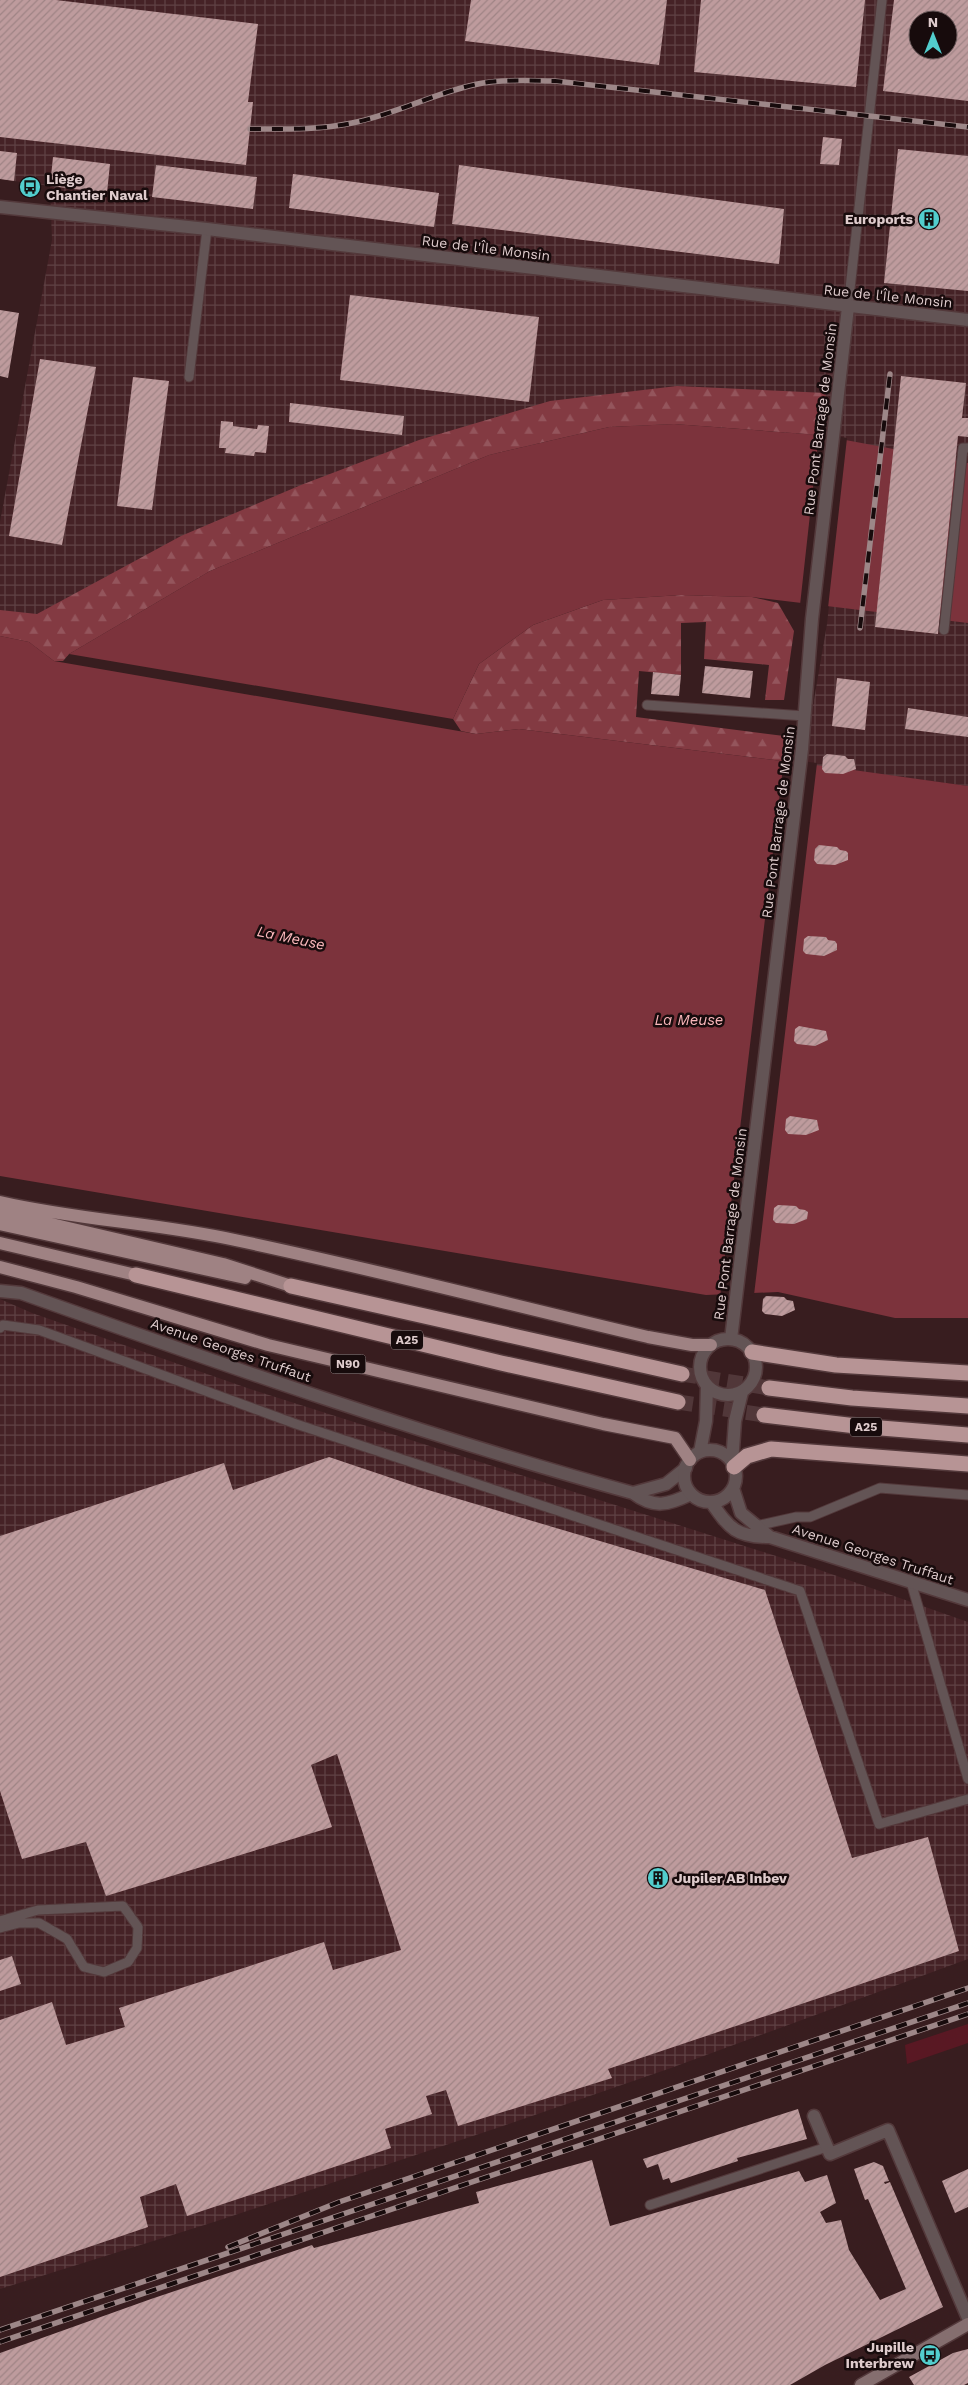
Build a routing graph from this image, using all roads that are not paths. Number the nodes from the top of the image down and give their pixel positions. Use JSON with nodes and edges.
{"nodes":[{"id":1,"x":882,"y":0,"type":"edge"},
{"id":2,"x":0,"y":207,"type":"edge"},
{"id":3,"x":207,"y":229,"type":"junction"},
{"id":4,"x":848,"y":307,"type":"junction"},
{"id":5,"x":968,"y":320,"type":"edge"},
{"id":6,"x":189,"y":377,"type":"dead end"},
{"id":7,"x":968,"y":448,"type":"edge"},
{"id":8,"x":944,"y":630,"type":"dead end"},
{"id":9,"x":647,"y":705,"type":"dead end"},
{"id":10,"x":805,"y":716,"type":"junction"},
{"id":11,"x":0,"y":1202,"type":"edge"},
{"id":12,"x":0,"y":1212,"type":"edge"},
{"id":13,"x":0,"y":1224,"type":"edge"},
{"id":14,"x":0,"y":1243,"type":"edge"},
{"id":15,"x":0,"y":1267,"type":"edge"},
{"id":16,"x":136,"y":1275,"type":"joint"},
{"id":17,"x":292,"y":1286,"type":"junction"},
{"id":18,"x":0,"y":1291,"type":"edge"},
{"id":19,"x":0,"y":1328,"type":"edge"},
{"id":20,"x":731,"y":1339,"type":"junction"},
{"id":21,"x":711,"y":1345,"type":"junction"},
{"id":22,"x":752,"y":1352,"type":"junction"},
{"id":23,"x":968,"y":1373,"type":"edge"},
{"id":24,"x":682,"y":1374,"type":"tunnel mouth"},
{"id":25,"x":707,"y":1386,"type":"junction"},
{"id":26,"x":769,"y":1388,"type":"tunnel mouth"},
{"id":27,"x":742,"y":1392,"type":"junction"},
{"id":28,"x":678,"y":1402,"type":"tunnel mouth"},
{"id":29,"x":968,"y":1406,"type":"edge"},
{"id":30,"x":764,"y":1415,"type":"tunnel mouth"},
{"id":31,"x":968,"y":1434,"type":"edge"},
{"id":32,"x":692,"y":1460,"type":"junction"},
{"id":33,"x":968,"y":1464,"type":"edge"},
{"id":34,"x":733,"y":1465,"type":"junction"},
{"id":35,"x":733,"y":1488,"type":"junction"},
{"id":36,"x":633,"y":1493,"type":"junction"},
{"id":37,"x":691,"y":1494,"type":"junction"},
{"id":38,"x":968,"y":1495,"type":"edge"},
{"id":39,"x":711,"y":1502,"type":"junction"},
{"id":40,"x":756,"y":1526,"type":"junction"},
{"id":41,"x":770,"y":1537,"type":"junction"},
{"id":42,"x":911,"y":1582,"type":"junction"},
{"id":43,"x":968,"y":1600,"type":"edge"},
{"id":44,"x":968,"y":1779,"type":"edge"},
{"id":45,"x":968,"y":1799,"type":"edge"},
{"id":46,"x":0,"y":1921,"type":"edge"},
{"id":47,"x":0,"y":1928,"type":"edge"},
{"id":48,"x":814,"y":2116,"type":"dead end"},
{"id":49,"x":827,"y":2147,"type":"junction"},
{"id":50,"x":650,"y":2205,"type":"dead end"},
{"id":51,"x":968,"y":2318,"type":"edge"},
{"id":52,"x":968,"y":2324,"type":"edge"},
{"id":53,"x":860,"y":2385,"type":"edge"}],
"edges":[{"from":1,"to":4,"type":"lane"},
{"from":2,"to":3,"type":"street","name":"Rue de l'Île Monsin"},
{"from":3,"to":4,"type":"street","name":"Rue de l'Île Monsin"},
{"from":3,"to":6,"type":"lane"},
{"from":4,"to":5,"type":"street","name":"Rue de l'Île Monsin"},
{"from":4,"to":10,"type":"street","name":"Rue Pont Barrage de Monsin"},
{"from":7,"to":8,"type":"lane"},
{"from":9,"to":10,"type":"lane"},
{"from":10,"to":20,"type":"street","name":"Rue Pont Barrage de Monsin"},
{"from":11,"to":21,"type":"main road"},
{"from":12,"to":17,"type":"main road"},
{"from":13,"to":17,"type":"main road"},
{"from":14,"to":16,"type":"main road"},
{"from":15,"to":32,"type":"main road","number":"N90"},
{"from":16,"to":28,"type":"highway","number":"A25"},
{"from":17,"to":24,"type":"highway","number":"A25"},
{"from":18,"to":36,"type":"street","name":"Avenue Georges Truffaut"},
{"from":19,"to":45,"type":"lane"},
{"from":20,"to":21,"type":"street"},
{"from":20,"to":22,"type":"street"},
{"from":21,"to":25,"type":"street"},
{"from":22,"to":23,"type":"highway"},
{"from":22,"to":27,"type":"street"},
{"from":25,"to":27,"type":"street"},
{"from":25,"to":32,"type":"street"},
{"from":26,"to":29,"type":"highway","number":"A25"},
{"from":27,"to":34,"type":"street"},
{"from":30,"to":31,"type":"highway","number":"A25"},
{"from":32,"to":34,"type":"street"},
{"from":32,"to":36,"type":"street"},
{"from":32,"to":37,"type":"street"},
{"from":33,"to":34,"type":"highway"},
{"from":34,"to":35,"type":"street"},
{"from":35,"to":39,"type":"street"},
{"from":35,"to":40,"type":"street","name":"Avenue Georges Truffaut"},
{"from":36,"to":37,"type":"street","name":"Avenue Georges Truffaut"},
{"from":37,"to":39,"type":"street"},
{"from":38,"to":40,"type":"lane"},
{"from":39,"to":41,"type":"street","name":"Avenue Georges Truffaut"},
{"from":40,"to":41,"type":"street","name":"Avenue Georges Truffaut"},
{"from":41,"to":42,"type":"street","name":"Avenue Georges Truffaut"},
{"from":42,"to":43,"type":"street","name":"Avenue Georges Truffaut"},
{"from":42,"to":44,"type":"lane"},
{"from":46,"to":47,"type":"lane"},
{"from":48,"to":49,"type":"street"},
{"from":49,"to":50,"type":"lane"},
{"from":49,"to":51,"type":"street"},
{"from":52,"to":53,"type":"main road"}]}
